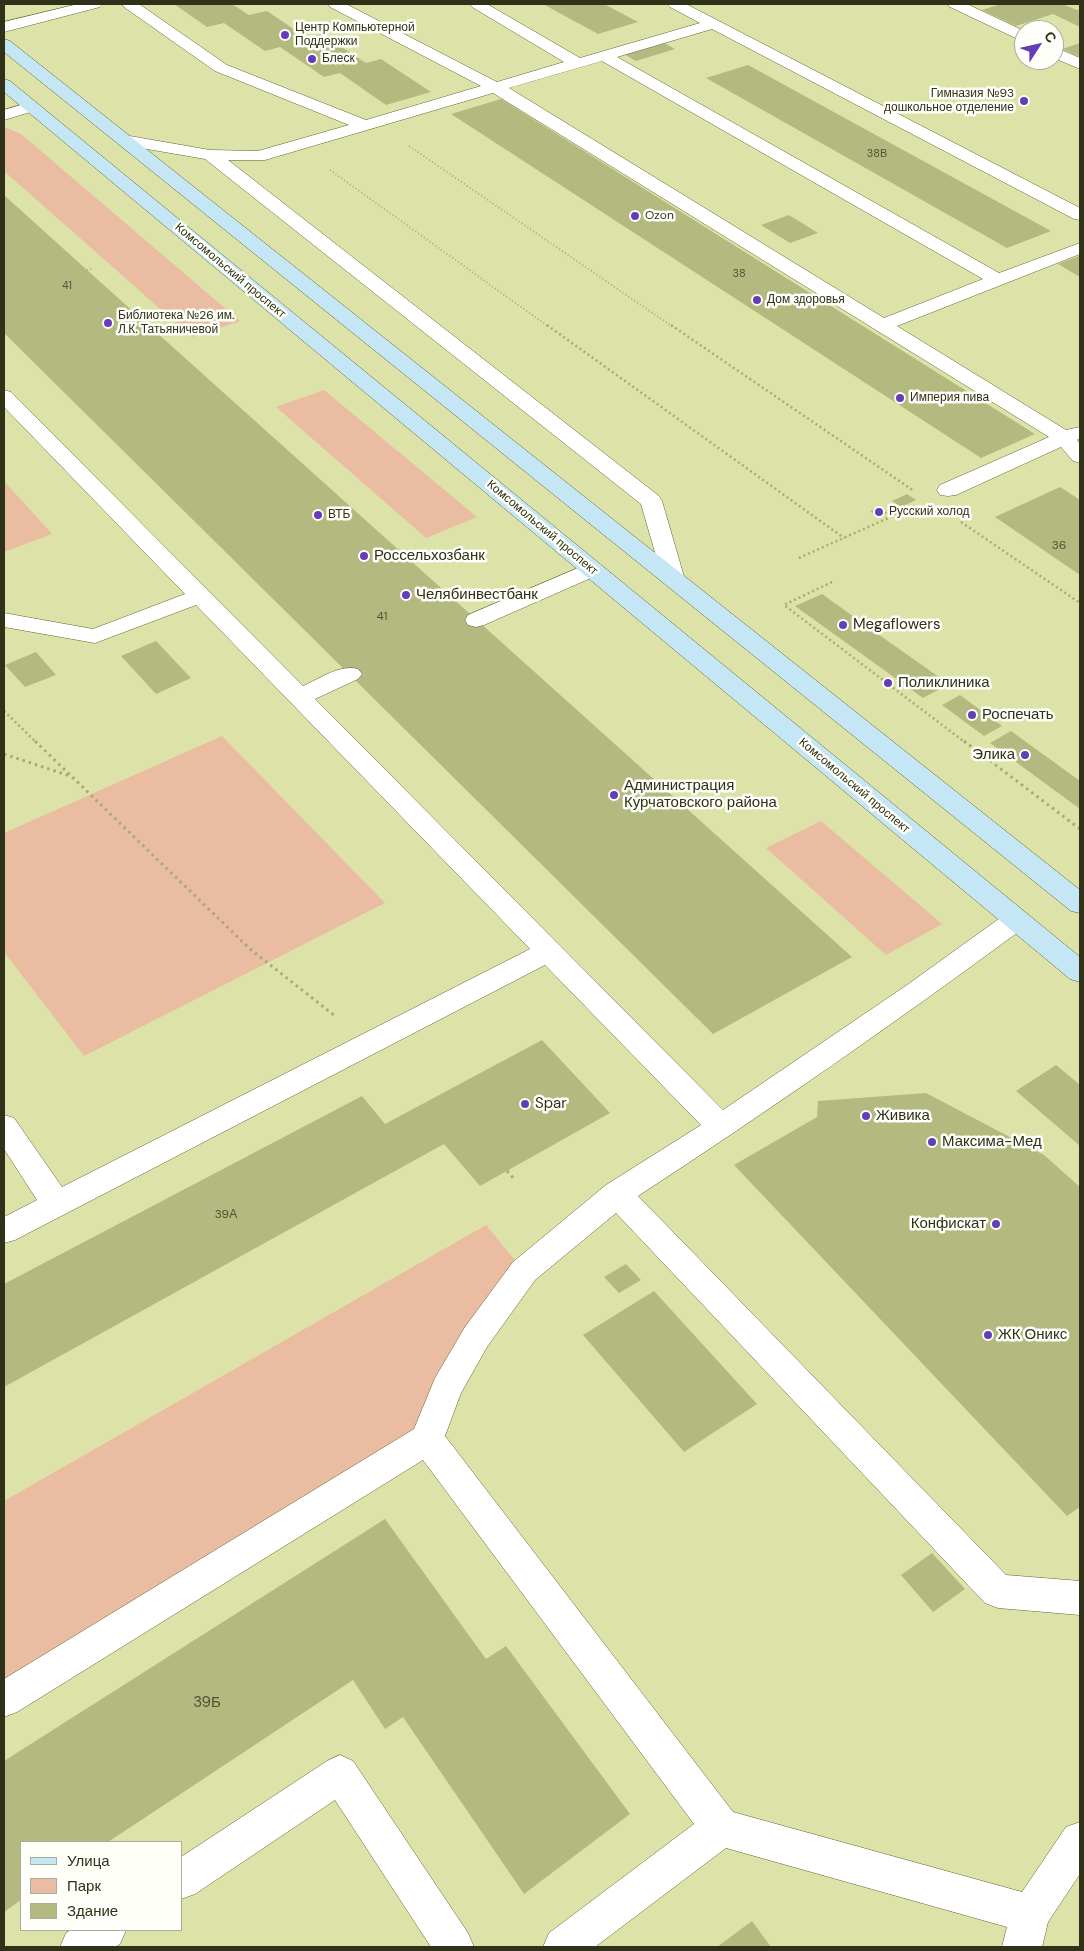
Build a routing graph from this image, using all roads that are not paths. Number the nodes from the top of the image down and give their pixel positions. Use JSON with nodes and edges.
{"nodes":[{"id":1,"x":94,"y":4,"type":"edge"},
{"id":2,"x":129,"y":4,"type":"edge"},
{"id":3,"x":335,"y":4,"type":"edge"},
{"id":4,"x":477,"y":4,"type":"edge"},
{"id":5,"x":675,"y":4,"type":"edge"},
{"id":6,"x":955,"y":4,"type":"edge"},
{"id":7,"x":713,"y":24,"type":"junction"},
{"id":8,"x":4,"y":27,"type":"edge"},
{"id":9,"x":1014,"y":32,"type":"edge"},
{"id":10,"x":4,"y":44,"type":"edge"},
{"id":11,"x":603,"y":55,"type":"junction"},
{"id":12,"x":1064,"y":57,"type":"edge"},
{"id":13,"x":577,"y":63,"type":"junction"},
{"id":14,"x":1080,"y":64,"type":"edge"},
{"id":15,"x":4,"y":84,"type":"edge"},
{"id":16,"x":495,"y":86,"type":"junction"},
{"id":17,"x":31,"y":107,"type":"junction"},
{"id":18,"x":4,"y":115,"type":"edge"},
{"id":19,"x":369,"y":123,"type":"junction"},
{"id":20,"x":124,"y":140,"type":"junction"},
{"id":21,"x":210,"y":155,"type":"junction"},
{"id":22,"x":1080,"y":216,"type":"edge"},
{"id":23,"x":1080,"y":248,"type":"edge"},
{"id":24,"x":998,"y":280,"type":"junction"},
{"id":25,"x":883,"y":325,"type":"junction"},
{"id":26,"x":4,"y":396,"type":"edge"},
{"id":27,"x":1073,"y":434,"type":"edge"},
{"id":28,"x":1080,"y":457,"type":"edge"},
{"id":29,"x":948,"y":490,"type":"dead end"},
{"id":30,"x":592,"y":569,"type":"junction"},
{"id":31,"x":674,"y":580,"type":"junction"},
{"id":32,"x":200,"y":596,"type":"junction"},
{"id":33,"x":4,"y":620,"type":"edge"},
{"id":34,"x":476,"y":620,"type":"dead end"},
{"id":35,"x":350,"y":674,"type":"dead end"},
{"id":36,"x":299,"y":697,"type":"junction"},
{"id":37,"x":1080,"y":904,"type":"edge"},
{"id":38,"x":1016,"y":920,"type":"junction"},
{"id":39,"x":549,"y":951,"type":"junction"},
{"id":40,"x":1080,"y":972,"type":"edge"},
{"id":41,"x":4,"y":1126,"type":"edge"},
{"id":42,"x":721,"y":1127,"type":"junction"},
{"id":43,"x":617,"y":1194,"type":"junction"},
{"id":44,"x":56,"y":1203,"type":"junction"},
{"id":45,"x":4,"y":1230,"type":"edge"},
{"id":46,"x":428,"y":1439,"type":"junction"},
{"id":47,"x":1080,"y":1598,"type":"edge"},
{"id":48,"x":4,"y":1699,"type":"edge"},
{"id":49,"x":721,"y":1828,"type":"junction"},
{"id":50,"x":1080,"y":1840,"type":"edge"},
{"id":51,"x":182,"y":1879,"type":"edge"},
{"id":52,"x":104,"y":1931,"type":"edge"},
{"id":53,"x":1026,"y":1931,"type":"edge"},
{"id":54,"x":80,"y":1947,"type":"edge"},
{"id":55,"x":454,"y":1947,"type":"edge"},
{"id":56,"x":563,"y":1947,"type":"edge"}],
"edges":[{"from":1,"to":8,"type":"lane"},
{"from":2,"to":19,"type":"lane"},
{"from":3,"to":16,"type":"lane"},
{"from":4,"to":13,"type":"lane"},
{"from":5,"to":7,"type":"lane"},
{"from":6,"to":9,"type":"lane"},
{"from":7,"to":11,"type":"lane"},
{"from":7,"to":22,"type":"lane"},
{"from":10,"to":20,"type":"main road"},
{"from":11,"to":13,"type":"lane"},
{"from":11,"to":24,"type":"lane"},
{"from":12,"to":14,"type":"lane"},
{"from":13,"to":16,"type":"lane"},
{"from":15,"to":17,"type":"main road","name":"Комсомольский проспект"},
{"from":16,"to":19,"type":"lane"},
{"from":16,"to":25,"type":"lane"},
{"from":17,"to":18,"type":"lane"},
{"from":17,"to":30,"type":"main road","name":"Комсомольский проспект"},
{"from":19,"to":21,"type":"lane"},
{"from":20,"to":21,"type":"lane"},
{"from":20,"to":31,"type":"main road"},
{"from":21,"to":31,"type":"lane"},
{"from":23,"to":24,"type":"lane"},
{"from":24,"to":25,"type":"lane"},
{"from":25,"to":27,"type":"lane"},
{"from":26,"to":32,"type":"lane"},
{"from":27,"to":28,"type":"lane"},
{"from":27,"to":29,"type":"lane"},
{"from":30,"to":34,"type":"lane"},
{"from":30,"to":38,"type":"main road","name":"Комсомольский проспект"},
{"from":31,"to":37,"type":"main road"},
{"from":32,"to":33,"type":"lane"},
{"from":32,"to":36,"type":"lane"},
{"from":35,"to":36,"type":"lane"},
{"from":36,"to":39,"type":"lane"},
{"from":38,"to":40,"type":"main road","name":"Комсомольский проспект"},
{"from":38,"to":42,"type":"lane"},
{"from":39,"to":42,"type":"lane"},
{"from":39,"to":44,"type":"lane"},
{"from":41,"to":44,"type":"lane"},
{"from":42,"to":43,"type":"lane"},
{"from":43,"to":46,"type":"lane"},
{"from":43,"to":47,"type":"lane"},
{"from":44,"to":45,"type":"lane"},
{"from":46,"to":48,"type":"lane"},
{"from":46,"to":49,"type":"lane"},
{"from":49,"to":53,"type":"lane"},
{"from":49,"to":56,"type":"lane"},
{"from":50,"to":53,"type":"lane"},
{"from":51,"to":55,"type":"lane"},
{"from":52,"to":54,"type":"lane"}]}
